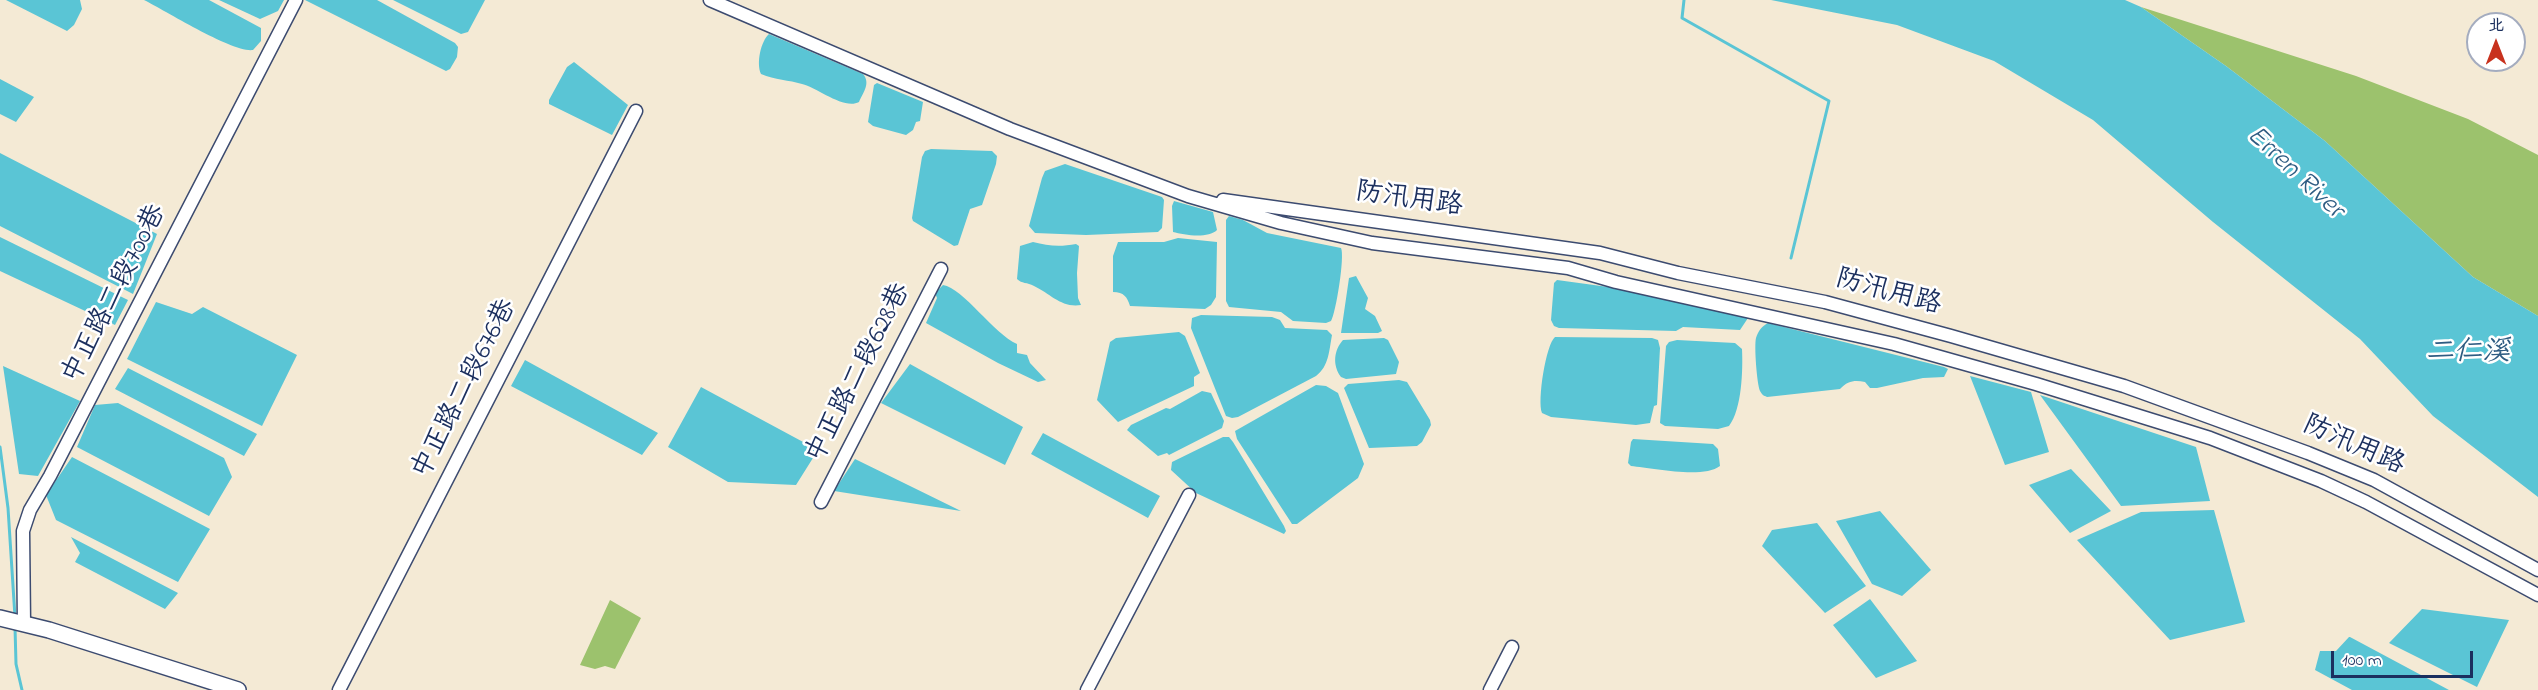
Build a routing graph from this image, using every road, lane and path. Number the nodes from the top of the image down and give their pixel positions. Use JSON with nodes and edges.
{"nodes":[{"id":1,"x":296,"y":0,"type":"edge"},
{"id":2,"x":710,"y":0,"type":"edge"},
{"id":3,"x":636,"y":111,"type":"dead end"},
{"id":4,"x":1188,"y":196,"type":"junction"},
{"id":5,"x":941,"y":268,"type":"dead end"},
{"id":6,"x":1189,"y":495,"type":"dead end"},
{"id":7,"x":821,"y":502,"type":"dead end"},
{"id":8,"x":2538,"y":570,"type":"edge"},
{"id":9,"x":2538,"y":595,"type":"edge"},
{"id":10,"x":1,"y":618,"type":"edge"},
{"id":11,"x":22,"y":623,"type":"junction"},
{"id":12,"x":1512,"y":647,"type":"dead end"},
{"id":13,"x":238,"y":690,"type":"edge"},
{"id":14,"x":339,"y":690,"type":"edge"},
{"id":15,"x":1087,"y":690,"type":"edge"},
{"id":16,"x":1490,"y":690,"type":"edge"}],
"edges":[{"from":1,"to":11,"type":"street","name":"中正路二段700巷"},
{"from":2,"to":4,"type":"street"},
{"from":3,"to":14,"type":"street","name":"中正路二段676巷"},
{"from":4,"to":8,"type":"street","name":"防汛用路"},
{"from":4,"to":9,"type":"street"},
{"from":5,"to":7,"type":"street","name":"中正路二段628巷"},
{"from":6,"to":15,"type":"street"},
{"from":10,"to":11,"type":"main road"},
{"from":11,"to":13,"type":"main road"},
{"from":12,"to":16,"type":"street"}]}
